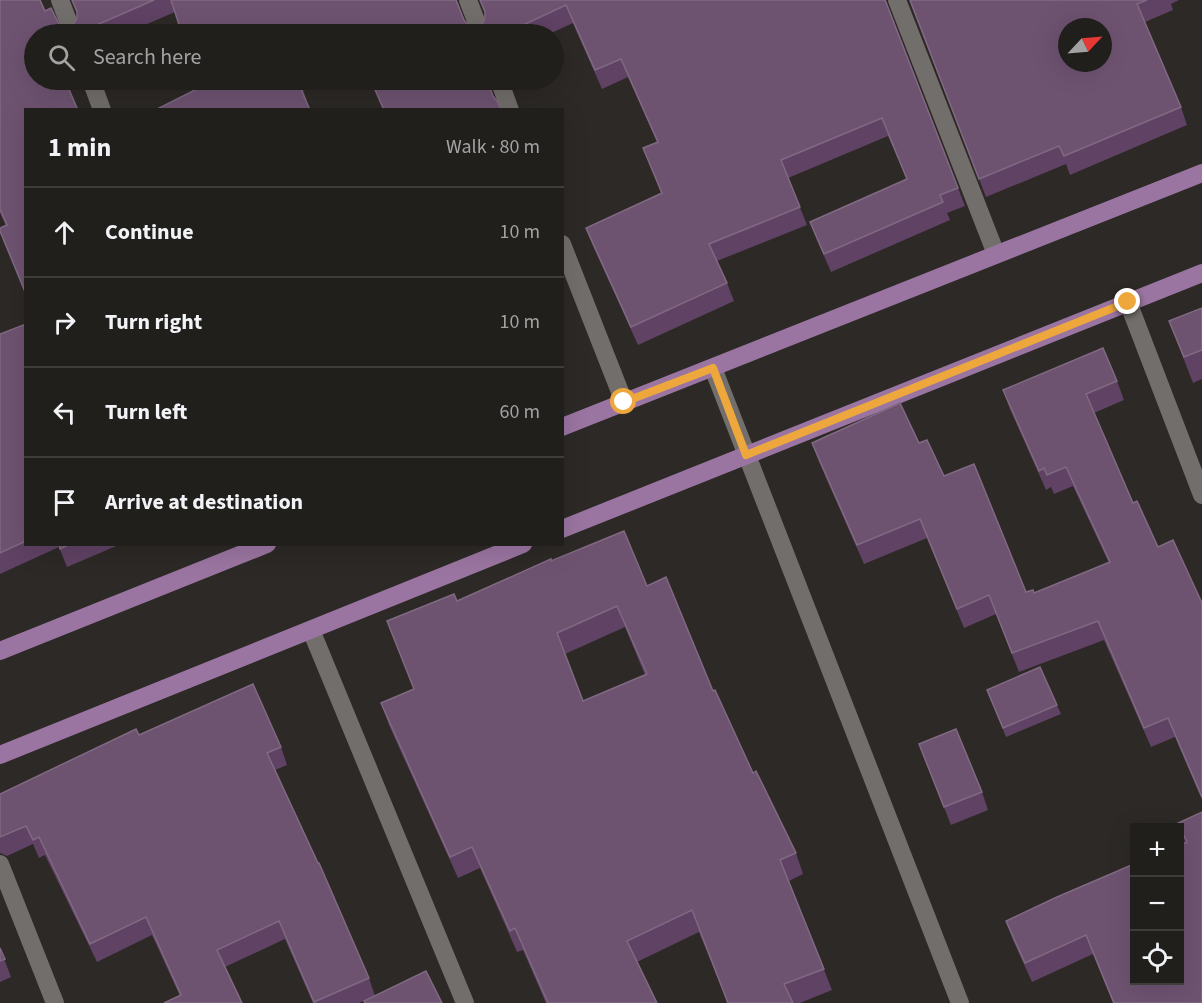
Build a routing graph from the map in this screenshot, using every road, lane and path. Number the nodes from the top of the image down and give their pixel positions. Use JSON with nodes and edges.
{"nodes":[{"id":1,"x":60,"y":0,"type":"edge"},
{"id":2,"x":468,"y":0,"type":"edge"},
{"id":3,"x":897,"y":0,"type":"edge"},
{"id":4,"x":69,"y":24,"type":"edge"},
{"id":5,"x":478,"y":24,"type":"edge"},
{"id":6,"x":95,"y":90,"type":"edge"},
{"id":7,"x":503,"y":90,"type":"edge"},
{"id":8,"x":101,"y":108,"type":"edge"},
{"id":9,"x":509,"y":108,"type":"edge"},
{"id":10,"x":1202,"y":173,"type":"edge"},
{"id":11,"x":564,"y":249,"type":"edge"},
{"id":12,"x":996,"y":254,"type":"junction"},
{"id":13,"x":1202,"y":273,"type":"edge"},
{"id":14,"x":1128,"y":302,"type":"junction"},
{"id":15,"x":713,"y":368,"type":"junction"},
{"id":16,"x":624,"y":402,"type":"junction"},
{"id":17,"x":564,"y":426,"type":"edge"},
{"id":18,"x":746,"y":455,"type":"junction"},
{"id":19,"x":1202,"y":495,"type":"edge"},
{"id":20,"x":564,"y":528,"type":"edge"},
{"id":21,"x":262,"y":546,"type":"edge"},
{"id":22,"x":518,"y":546,"type":"edge"},
{"id":23,"x":311,"y":630,"type":"junction"},
{"id":24,"x":0,"y":651,"type":"edge"},
{"id":25,"x":0,"y":755,"type":"edge"},
{"id":26,"x":0,"y":864,"type":"edge"},
{"id":27,"x":55,"y":1003,"type":"edge"},
{"id":28,"x":465,"y":1003,"type":"edge"},
{"id":29,"x":960,"y":1003,"type":"edge"}],
"edges":[{"from":1,"to":4,"type":"street"},
{"from":2,"to":5,"type":"street"},
{"from":3,"to":12,"type":"street"},
{"from":6,"to":8,"type":"street"},
{"from":7,"to":9,"type":"street"},
{"from":10,"to":12,"type":"main road"},
{"from":11,"to":16,"type":"street"},
{"from":12,"to":15,"type":"main road"},
{"from":13,"to":14,"type":"main road"},
{"from":14,"to":18,"type":"main road"},
{"from":14,"to":19,"type":"street"},
{"from":15,"to":16,"type":"main road"},
{"from":15,"to":18,"type":"street"},
{"from":16,"to":17,"type":"main road"},
{"from":18,"to":20,"type":"main road"},
{"from":18,"to":29,"type":"street"},
{"from":21,"to":24,"type":"main road"},
{"from":22,"to":23,"type":"main road"},
{"from":23,"to":25,"type":"main road"},
{"from":23,"to":28,"type":"street"},
{"from":26,"to":27,"type":"street"}]}
